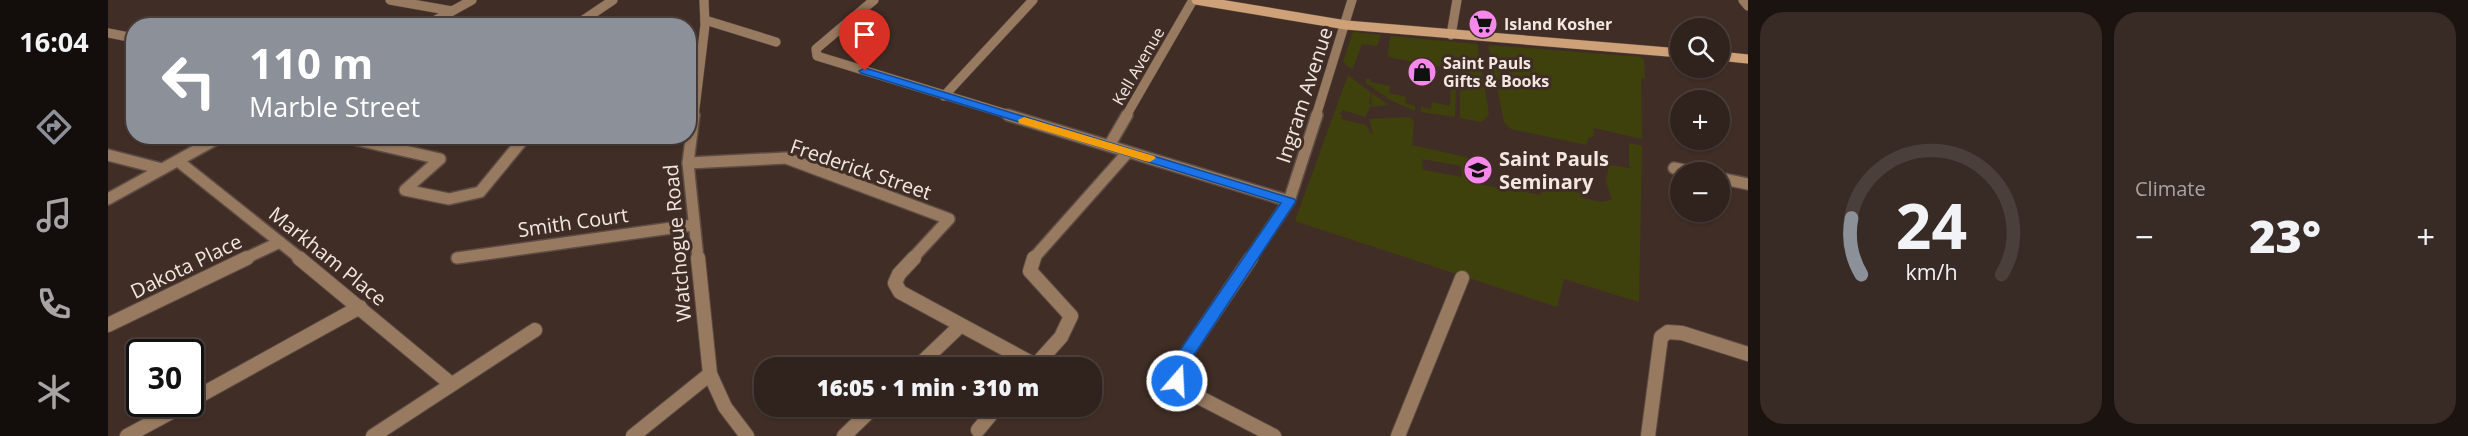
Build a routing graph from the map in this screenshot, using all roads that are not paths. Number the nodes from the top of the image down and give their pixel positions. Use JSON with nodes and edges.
{"nodes":[{"id":1,"x":390,"y":0,"type":"edge"},
{"id":2,"x":472,"y":0,"type":"edge"},
{"id":3,"x":613,"y":0,"type":"edge"},
{"id":4,"x":704,"y":0,"type":"edge"},
{"id":5,"x":874,"y":0,"type":"edge"},
{"id":6,"x":1033,"y":0,"type":"edge"},
{"id":7,"x":1195,"y":0,"type":"edge"},
{"id":8,"x":1352,"y":0,"type":"edge"},
{"id":9,"x":1457,"y":0,"type":"edge"},
{"id":10,"x":1743,"y":0,"type":"edge"},
{"id":11,"x":1748,"y":6,"type":"edge"},
{"id":12,"x":452,"y":11,"type":"junction"},
{"id":13,"x":439,"y":18,"type":"edge"},
{"id":14,"x":586,"y":18,"type":"edge"},
{"id":15,"x":705,"y":20,"type":"junction"},
{"id":16,"x":1346,"y":25,"type":"junction"},
{"id":17,"x":108,"y":33,"type":"edge"},
{"id":18,"x":1451,"y":35,"type":"junction"},
{"id":19,"x":126,"y":36,"type":"edge"},
{"id":20,"x":776,"y":42,"type":"dead end"},
{"id":21,"x":1670,"y":52,"type":"edge"},
{"id":22,"x":1730,"y":57,"type":"edge"},
{"id":23,"x":1748,"y":59,"type":"edge"},
{"id":24,"x":696,"y":96,"type":"edge"},
{"id":25,"x":944,"y":96,"type":"junction"},
{"id":26,"x":208,"y":144,"type":"edge"},
{"id":27,"x":376,"y":144,"type":"edge"},
{"id":28,"x":519,"y":144,"type":"edge"},
{"id":29,"x":690,"y":144,"type":"edge"},
{"id":30,"x":1109,"y":146,"type":"junction"},
{"id":31,"x":1128,"y":152,"type":"junction"},
{"id":32,"x":108,"y":155,"type":"edge"},
{"id":33,"x":178,"y":161,"type":"junction"},
{"id":34,"x":688,"y":163,"type":"junction"},
{"id":35,"x":162,"y":169,"type":"junction"},
{"id":36,"x":1730,"y":180,"type":"edge"},
{"id":37,"x":1748,"y":184,"type":"edge"},
{"id":38,"x":108,"y":199,"type":"edge"},
{"id":39,"x":1289,"y":201,"type":"junction"},
{"id":40,"x":693,"y":225,"type":"junction"},
{"id":41,"x":280,"y":242,"type":"junction"},
{"id":42,"x":458,"y":258,"type":"dead end"},
{"id":43,"x":1462,"y":278,"type":"dead end"},
{"id":44,"x":360,"y":306,"type":"junction"},
{"id":45,"x":108,"y":325,"type":"edge"},
{"id":46,"x":961,"y":325,"type":"junction"},
{"id":47,"x":535,"y":330,"type":"dead end"},
{"id":48,"x":1748,"y":354,"type":"edge"},
{"id":49,"x":928,"y":357,"type":"edge"},
{"id":50,"x":1018,"y":357,"type":"edge"},
{"id":51,"x":1042,"y":357,"type":"edge"},
{"id":52,"x":710,"y":374,"type":"junction"},
{"id":53,"x":451,"y":384,"type":"junction"},
{"id":54,"x":204,"y":393,"type":"edge"},
{"id":55,"x":162,"y":417,"type":"edge"},
{"id":56,"x":864,"y":417,"type":"edge"},
{"id":57,"x":989,"y":417,"type":"edge"},
{"id":58,"x":978,"y":430,"type":"dead end"},
{"id":59,"x":127,"y":436,"type":"edge"},
{"id":60,"x":373,"y":436,"type":"edge"},
{"id":61,"x":633,"y":436,"type":"edge"},
{"id":62,"x":747,"y":436,"type":"edge"},
{"id":63,"x":844,"y":436,"type":"edge"},
{"id":64,"x":1274,"y":436,"type":"edge"},
{"id":65,"x":1398,"y":436,"type":"edge"},
{"id":66,"x":1648,"y":436,"type":"edge"}],
"edges":[{"from":1,"to":12,"type":"street"},
{"from":2,"to":12,"type":"street"},
{"from":3,"to":14,"type":"street"},
{"from":4,"to":15,"type":"street","name":"Watchogue Road"},
{"from":5,"to":25,"type":"street"},
{"from":6,"to":25,"type":"street"},
{"from":7,"to":16,"type":"main road"},
{"from":7,"to":30,"type":"street","name":"Kell Avenue"},
{"from":8,"to":16,"type":"street","name":"Ingram Avenue"},
{"from":9,"to":18,"type":"street"},
{"from":10,"to":11,"type":"street"},
{"from":12,"to":13,"type":"street"},
{"from":15,"to":20,"type":"street"},
{"from":15,"to":24,"type":"street","name":"Watchogue Road"},
{"from":16,"to":18,"type":"main road"},
{"from":16,"to":39,"type":"street","name":"Ingram Avenue"},
{"from":17,"to":19,"type":"street"},
{"from":18,"to":21,"type":"main road"},
{"from":22,"to":23,"type":"main road"},
{"from":25,"to":30,"type":"street"},
{"from":26,"to":33,"type":"street"},
{"from":27,"to":28,"type":"street"},
{"from":29,"to":34,"type":"street","name":"Watchogue Road"},
{"from":30,"to":31,"type":"street"},
{"from":31,"to":39,"type":"street"},
{"from":31,"to":51,"type":"street"},
{"from":32,"to":35,"type":"street"},
{"from":33,"to":35,"type":"street"},
{"from":33,"to":41,"type":"street","name":"Markham Place"},
{"from":34,"to":40,"type":"street","name":"Watchogue Road"},
{"from":34,"to":46,"type":"street","name":"Frederick Street"},
{"from":35,"to":38,"type":"street"},
{"from":36,"to":37,"type":"street"},
{"from":39,"to":64,"type":"street","name":"Ingram Avenue"},
{"from":40,"to":42,"type":"street","name":"Smith Court"},
{"from":40,"to":52,"type":"street","name":"Watchogue Road"},
{"from":41,"to":44,"type":"street","name":"Markham Place"},
{"from":41,"to":45,"type":"street","name":"Dakota Place"},
{"from":43,"to":65,"type":"street"},
{"from":44,"to":53,"type":"street","name":"Markham Place"},
{"from":44,"to":54,"type":"street"},
{"from":46,"to":49,"type":"street"},
{"from":46,"to":50,"type":"street"},
{"from":47,"to":53,"type":"street"},
{"from":48,"to":66,"type":"street"},
{"from":52,"to":61,"type":"street"},
{"from":52,"to":62,"type":"street","name":"Watchogue Road"},
{"from":53,"to":60,"type":"street"},
{"from":55,"to":59,"type":"street"},
{"from":56,"to":63,"type":"street"},
{"from":57,"to":58,"type":"street"}]}
